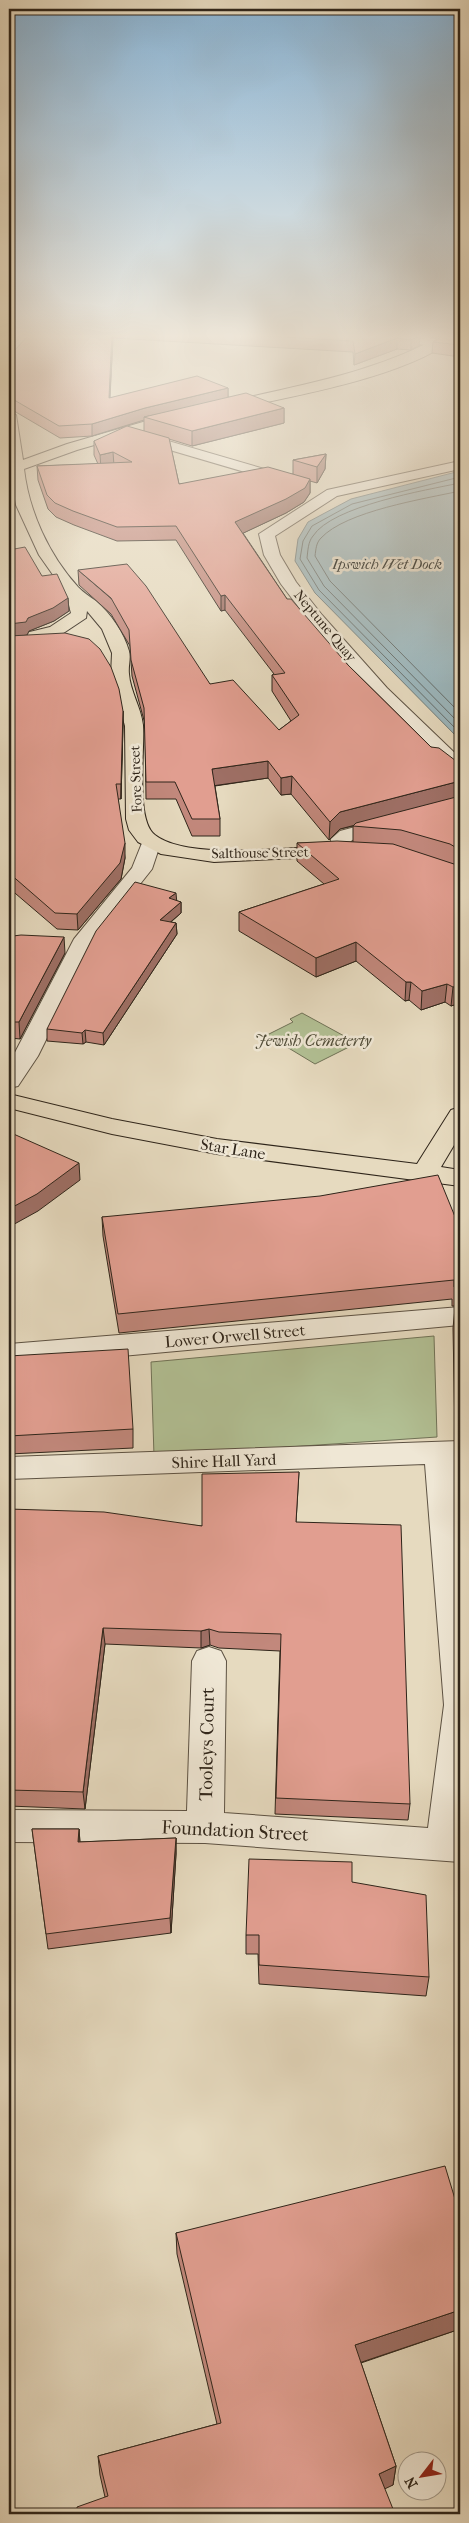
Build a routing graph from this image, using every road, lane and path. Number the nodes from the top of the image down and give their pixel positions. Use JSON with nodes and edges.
{"nodes":[{"id":1,"x":15,"y":451,"type":"edge"},
{"id":2,"x":74,"y":451,"type":"edge"},
{"id":3,"x":188,"y":451,"type":"edge"},
{"id":4,"x":460,"y":465,"type":"edge"},
{"id":5,"x":14,"y":474,"type":"edge"},
{"id":6,"x":332,"y":493,"type":"junction"},
{"id":7,"x":73,"y":592,"type":"junction"},
{"id":8,"x":71,"y":641,"type":"edge"},
{"id":9,"x":9,"y":643,"type":"edge"},
{"id":10,"x":101,"y":649,"type":"edge"},
{"id":11,"x":120,"y":675,"type":"junction"},
{"id":12,"x":460,"y":768,"type":"edge"},
{"id":13,"x":460,"y":805,"type":"edge"},
{"id":14,"x":151,"y":842,"type":"junction"},
{"id":15,"x":349,"y":852,"type":"joint"},
{"id":16,"x":63,"y":938,"type":"edge"},
{"id":17,"x":85,"y":939,"type":"junction"},
{"id":18,"x":9,"y":1080,"type":"edge"},
{"id":19,"x":9,"y":1101,"type":"edge"},
{"id":20,"x":460,"y":1115,"type":"edge"},
{"id":21,"x":425,"y":1172,"type":"junction"},
{"id":22,"x":460,"y":1178,"type":"edge"},
{"id":23,"x":460,"y":1316,"type":"edge"},
{"id":24,"x":9,"y":1354,"type":"edge"},
{"id":25,"x":450,"y":1453,"type":"edge"},
{"id":26,"x":9,"y":1468,"type":"edge"},
{"id":27,"x":209,"y":1661,"type":"dead end"},
{"id":28,"x":460,"y":1703,"type":"edge"},
{"id":29,"x":460,"y":1708,"type":"edge"},
{"id":30,"x":9,"y":1826,"type":"edge"},
{"id":31,"x":205,"y":1827,"type":"junction"},
{"id":32,"x":453,"y":1845,"type":"edge"}],
"edges":[{"from":1,"to":5,"type":"main road","name":"Fore Street"},
{"from":2,"to":5,"type":"main road"},
{"from":3,"to":6,"type":"street"},
{"from":4,"to":6,"type":"street","name":"Neptune Quay"},
{"from":5,"to":7,"type":"main road","name":"Fore Street"},
{"from":6,"to":12,"type":"street","name":"Neptune Quay"},
{"from":7,"to":9,"type":"main road"},
{"from":7,"to":11,"type":"main road","name":"Fore Street"},
{"from":8,"to":9,"type":"main road"},
{"from":10,"to":11,"type":"main road"},
{"from":11,"to":14,"type":"main road","name":"Fore Street"},
{"from":13,"to":15,"type":"street"},
{"from":14,"to":15,"type":"main road","name":"Salthouse Street"},
{"from":14,"to":17,"type":"street"},
{"from":16,"to":17,"type":"street"},
{"from":17,"to":18,"type":"street"},
{"from":19,"to":21,"type":"main road","name":"Star Lane"},
{"from":20,"to":21,"type":"main road"},
{"from":21,"to":22,"type":"main road","name":"Star Lane"},
{"from":23,"to":24,"type":"street","name":"Lower Orwell Street"},
{"from":25,"to":26,"type":"street","name":"Shire Hall Yard"},
{"from":25,"to":28,"type":"street"},
{"from":27,"to":31,"type":"street","name":"Tooleys Court"},
{"from":29,"to":32,"type":"street"},
{"from":30,"to":31,"type":"street","name":"Foundation Street"},
{"from":31,"to":32,"type":"street","name":"Foundation Street"}]}
